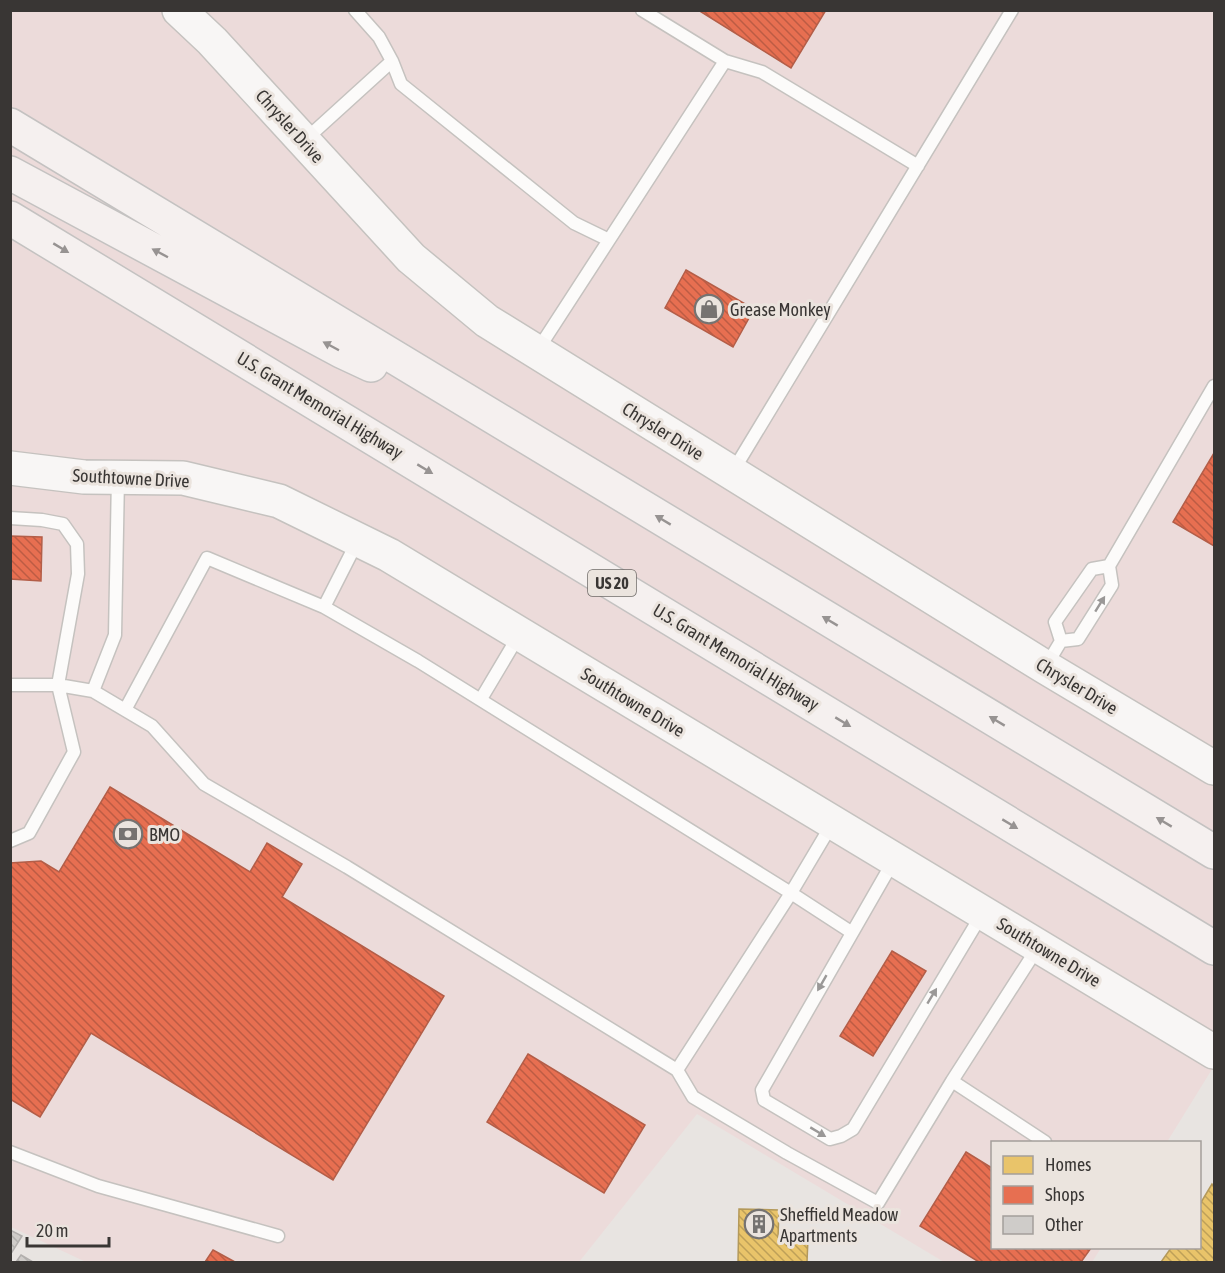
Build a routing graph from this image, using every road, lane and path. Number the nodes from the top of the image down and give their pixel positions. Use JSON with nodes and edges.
{"nodes":[{"id":1,"x":179,"y":10,"type":"edge"},
{"id":2,"x":356,"y":10,"type":"edge"},
{"id":3,"x":642,"y":10,"type":"edge"},
{"id":4,"x":1012,"y":10,"type":"edge"},
{"id":5,"x":392,"y":61,"type":"junction"},
{"id":6,"x":725,"y":61,"type":"junction"},
{"id":7,"x":10,"y":125,"type":"edge"},
{"id":8,"x":304,"y":141,"type":"junction"},
{"id":9,"x":918,"y":166,"type":"junction"},
{"id":10,"x":10,"y":173,"type":"edge"},
{"id":11,"x":10,"y":218,"type":"edge"},
{"id":12,"x":609,"y":240,"type":"junction"},
{"id":13,"x":537,"y":352,"type":"junction"},
{"id":14,"x":1215,"y":386,"type":"edge"},
{"id":15,"x":536,"y":443,"type":"junction"},
{"id":16,"x":10,"y":468,"type":"edge"},
{"id":17,"x":731,"y":474,"type":"junction"},
{"id":18,"x":117,"y":477,"type":"junction"},
{"id":19,"x":10,"y":518,"type":"edge"},
{"id":20,"x":358,"y":539,"type":"junction"},
{"id":21,"x":1109,"y":566,"type":"junction"},
{"id":22,"x":324,"y":608,"type":"junction"},
{"id":23,"x":520,"y":634,"type":"junction"},
{"id":24,"x":1053,"y":654,"type":"junction"},
{"id":25,"x":10,"y":685,"type":"edge"},
{"id":26,"x":58,"y":685,"type":"junction"},
{"id":27,"x":93,"y":691,"type":"junction"},
{"id":28,"x":481,"y":699,"type":"junction"},
{"id":29,"x":125,"y":710,"type":"junction"},
{"id":30,"x":1215,"y":768,"type":"edge"},
{"id":31,"x":833,"y":822,"type":"junction"},
{"id":32,"x":10,"y":841,"type":"edge"},
{"id":33,"x":1215,"y":852,"type":"edge"},
{"id":34,"x":895,"y":859,"type":"junction"},
{"id":35,"x":791,"y":892,"type":"junction"},
{"id":36,"x":983,"y":912,"type":"junction"},
{"id":37,"x":851,"y":932,"type":"junction"},
{"id":38,"x":1039,"y":946,"type":"junction"},
{"id":39,"x":1215,"y":948,"type":"edge"},
{"id":40,"x":1215,"y":1052,"type":"edge"},
{"id":41,"x":677,"y":1070,"type":"junction"},
{"id":42,"x":952,"y":1081,"type":"junction"},
{"id":43,"x":1042,"y":1141,"type":"edge"},
{"id":44,"x":10,"y":1152,"type":"edge"},
{"id":45,"x":278,"y":1236,"type":"dead end"}],
"edges":[{"from":1,"to":8,"type":"street","name":"Chrysler Drive"},
{"from":2,"to":5,"type":"lane"},
{"from":3,"to":6,"type":"lane"},
{"from":4,"to":9,"type":"lane"},
{"from":5,"to":8,"type":"lane"},
{"from":5,"to":12,"type":"lane"},
{"from":6,"to":9,"type":"lane"},
{"from":6,"to":12,"type":"lane"},
{"from":7,"to":15,"type":"main road"},
{"from":8,"to":13,"type":"street","name":"Chrysler Drive"},
{"from":9,"to":17,"type":"lane"},
{"from":15,"to":10,"type":"main road","one_way":true},
{"from":11,"to":39,"type":"main road","name":"U.S. Grant Memorial Highway","number":"US 20","one_way":true},
{"from":12,"to":13,"type":"lane"},
{"from":13,"to":17,"type":"street","name":"Chrysler Drive"},
{"from":14,"to":21,"type":"lane"},
{"from":33,"to":15,"type":"main road","one_way":true},
{"from":16,"to":18,"type":"street","name":"Southtowne Drive"},
{"from":17,"to":24,"type":"street","name":"Chrysler Drive"},
{"from":18,"to":20,"type":"street","name":"Southtowne Drive"},
{"from":18,"to":27,"type":"lane"},
{"from":19,"to":26,"type":"lane"},
{"from":20,"to":22,"type":"lane"},
{"from":20,"to":23,"type":"street","name":"Southtowne Drive"},
{"from":24,"to":21,"type":"lane","one_way":true},
{"from":21,"to":24,"type":"lane"},
{"from":22,"to":28,"type":"lane"},
{"from":22,"to":29,"type":"lane"},
{"from":23,"to":28,"type":"lane"},
{"from":23,"to":31,"type":"street","name":"Southtowne Drive"},
{"from":24,"to":30,"type":"street","name":"Chrysler Drive"},
{"from":25,"to":26,"type":"lane"},
{"from":26,"to":27,"type":"lane"},
{"from":26,"to":32,"type":"lane"},
{"from":27,"to":29,"type":"lane"},
{"from":28,"to":35,"type":"lane"},
{"from":29,"to":41,"type":"lane"},
{"from":31,"to":34,"type":"street","name":"Southtowne Drive"},
{"from":31,"to":35,"type":"lane"},
{"from":34,"to":36,"type":"street","name":"Southtowne Drive"},
{"from":34,"to":37,"type":"lane"},
{"from":35,"to":37,"type":"lane"},
{"from":35,"to":41,"type":"lane"},
{"from":37,"to":36,"type":"lane","one_way":true},
{"from":36,"to":38,"type":"street","name":"Southtowne Drive"},
{"from":38,"to":40,"type":"street","name":"Southtowne Drive"},
{"from":38,"to":42,"type":"lane"},
{"from":41,"to":42,"type":"lane"},
{"from":42,"to":43,"type":"lane"},
{"from":44,"to":45,"type":"lane"}]}
